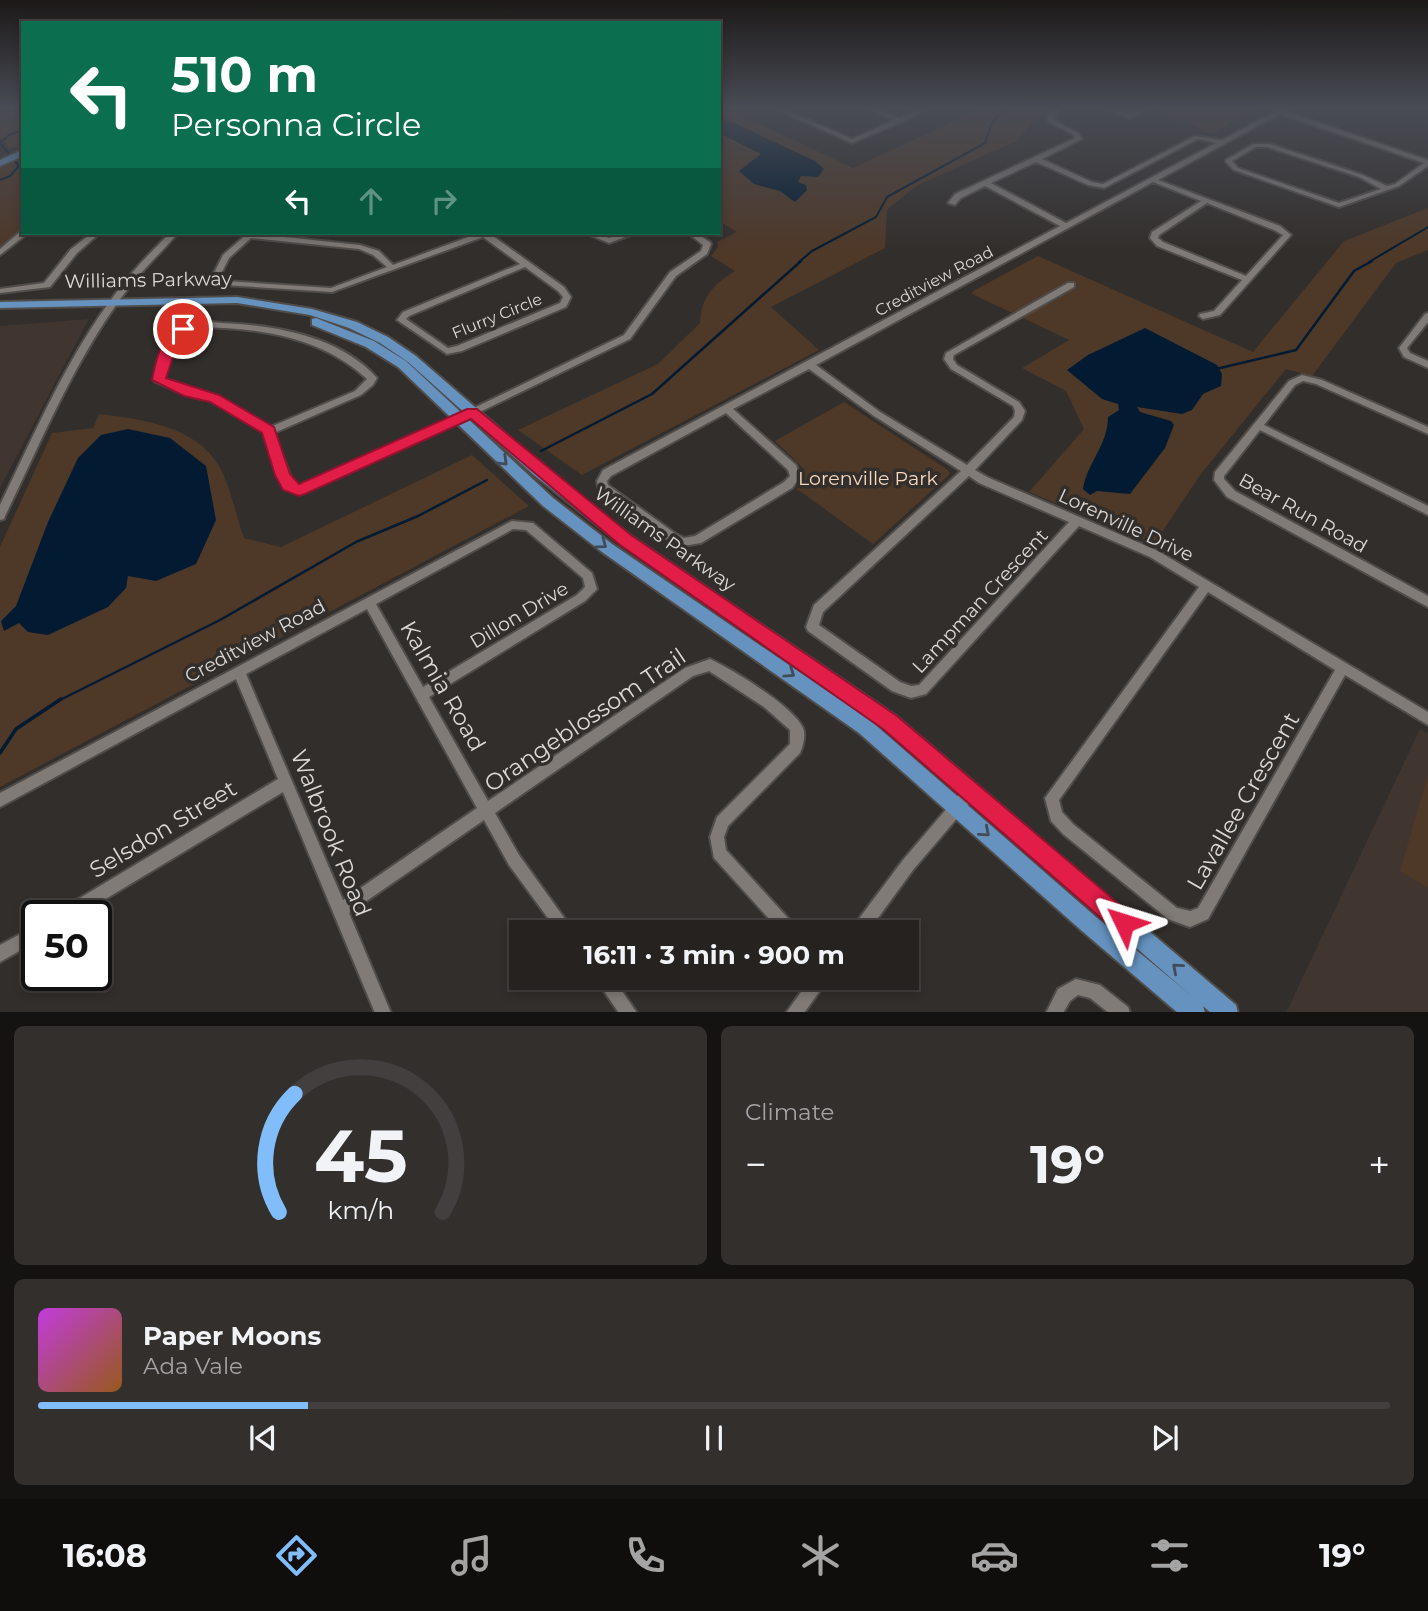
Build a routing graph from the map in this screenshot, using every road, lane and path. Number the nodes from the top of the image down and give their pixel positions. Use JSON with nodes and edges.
{"nodes":[{"id":1,"x":1042,"y":156,"type":"edge"},
{"id":2,"x":1162,"y":156,"type":"edge"},
{"id":3,"x":1197,"y":156,"type":"edge"},
{"id":4,"x":1236,"y":156,"type":"edge"},
{"id":5,"x":1302,"y":156,"type":"edge"},
{"id":6,"x":1411,"y":156,"type":"edge"},
{"id":7,"x":1036,"y":159,"type":"junction"},
{"id":8,"x":1428,"y":162,"type":"edge"},
{"id":9,"x":1153,"y":180,"type":"junction"},
{"id":10,"x":985,"y":183,"type":"junction"},
{"id":11,"x":1387,"y":189,"type":"junction"},
{"id":12,"x":1206,"y":201,"type":"junction"},
{"id":13,"x":952,"y":203,"type":"dead end"},
{"id":14,"x":1068,"y":227,"type":"junction"},
{"id":15,"x":22,"y":235,"type":"edge"},
{"id":16,"x":94,"y":235,"type":"edge"},
{"id":17,"x":171,"y":235,"type":"edge"},
{"id":18,"x":250,"y":235,"type":"edge"},
{"id":19,"x":259,"y":235,"type":"edge"},
{"id":20,"x":479,"y":235,"type":"edge"},
{"id":21,"x":488,"y":235,"type":"edge"},
{"id":22,"x":594,"y":235,"type":"edge"},
{"id":23,"x":626,"y":235,"type":"edge"},
{"id":24,"x":695,"y":235,"type":"edge"},
{"id":25,"x":0,"y":253,"type":"edge"},
{"id":26,"x":526,"y":264,"type":"junction"},
{"id":27,"x":391,"y":267,"type":"junction"},
{"id":28,"x":1248,"y":280,"type":"junction"},
{"id":29,"x":1071,"y":285,"type":"dead end"},
{"id":30,"x":0,"y":291,"type":"edge"},
{"id":31,"x":0,"y":305,"type":"edge"},
{"id":32,"x":111,"y":305,"type":"junction"},
{"id":33,"x":0,"y":314,"type":"edge"},
{"id":34,"x":1203,"y":316,"type":"dead end"},
{"id":35,"x":1428,"y":317,"type":"edge"},
{"id":36,"x":810,"y":365,"type":"junction"},
{"id":37,"x":1428,"y":365,"type":"edge"},
{"id":38,"x":727,"y":410,"type":"junction"},
{"id":39,"x":465,"y":416,"type":"junction"},
{"id":40,"x":1259,"y":426,"type":"junction"},
{"id":41,"x":269,"y":430,"type":"junction"},
{"id":42,"x":1428,"y":431,"type":"edge"},
{"id":43,"x":968,"y":471,"type":"junction"},
{"id":44,"x":1428,"y":511,"type":"edge"},
{"id":45,"x":0,"y":516,"type":"edge"},
{"id":46,"x":1076,"y":522,"type":"junction"},
{"id":47,"x":529,"y":526,"type":"joint"},
{"id":48,"x":1207,"y":585,"type":"junction"},
{"id":49,"x":369,"y":602,"type":"junction"},
{"id":50,"x":1428,"y":602,"type":"edge"},
{"id":51,"x":1343,"y":667,"type":"junction"},
{"id":52,"x":239,"y":671,"type":"junction"},
{"id":53,"x":421,"y":695,"type":"junction"},
{"id":54,"x":1428,"y":719,"type":"edge"},
{"id":55,"x":286,"y":782,"type":"junction"},
{"id":56,"x":971,"y":791,"type":"junction"},
{"id":57,"x":0,"y":800,"type":"edge"},
{"id":58,"x":957,"y":808,"type":"junction"},
{"id":59,"x":488,"y":810,"type":"junction"},
{"id":60,"x":90,"y":900,"type":"edge"},
{"id":61,"x":339,"y":911,"type":"junction"},
{"id":62,"x":558,"y":920,"type":"edge"},
{"id":63,"x":780,"y":920,"type":"edge"},
{"id":64,"x":867,"y":920,"type":"edge"},
{"id":65,"x":21,"y":942,"type":"edge"},
{"id":66,"x":0,"y":954,"type":"edge"},
{"id":67,"x":612,"y":990,"type":"edge"},
{"id":68,"x":812,"y":990,"type":"edge"},
{"id":69,"x":383,"y":1012,"type":"edge"},
{"id":70,"x":628,"y":1012,"type":"edge"},
{"id":71,"x":795,"y":1012,"type":"edge"},
{"id":72,"x":1055,"y":1012,"type":"edge"},
{"id":73,"x":1121,"y":1012,"type":"edge"},
{"id":74,"x":1194,"y":1012,"type":"edge"},
{"id":75,"x":1227,"y":1012,"type":"edge"}],
"edges":[{"from":1,"to":7,"type":"street"},
{"from":2,"to":7,"type":"street"},
{"from":3,"to":9,"type":"street","name":"Creditview Road"},
{"from":4,"to":11,"type":"street"},
{"from":5,"to":11,"type":"street"},
{"from":6,"to":8,"type":"street"},
{"from":7,"to":10,"type":"street"},
{"from":8,"to":11,"type":"street"},
{"from":9,"to":12,"type":"street"},
{"from":9,"to":14,"type":"street","name":"Creditview Road"},
{"from":10,"to":13,"type":"street"},
{"from":10,"to":14,"type":"street"},
{"from":12,"to":28,"type":"street"},
{"from":12,"to":28,"type":"street"},
{"from":14,"to":36,"type":"street","name":"Creditview Road"},
{"from":15,"to":25,"type":"street"},
{"from":16,"to":30,"type":"street"},
{"from":17,"to":32,"type":"street"},
{"from":18,"to":27,"type":"street"},
{"from":19,"to":27,"type":"street"},
{"from":20,"to":27,"type":"street"},
{"from":21,"to":26,"type":"street","name":"Flurry Circle"},
{"from":22,"to":23,"type":"street"},
{"from":24,"to":39,"type":"street"},
{"from":26,"to":26,"type":"street","name":"Flurry Circle"},
{"from":28,"to":34,"type":"street"},
{"from":29,"to":43,"type":"street"},
{"from":31,"to":32,"type":"main road","name":"Williams Parkway"},
{"from":32,"to":33,"type":"main road","name":"Williams Parkway"},
{"from":32,"to":39,"type":"main road","name":"Williams Parkway"},
{"from":32,"to":45,"type":"street"},
{"from":35,"to":37,"type":"street"},
{"from":36,"to":38,"type":"street","name":"Creditview Road"},
{"from":36,"to":43,"type":"street","name":"Lorenville Drive"},
{"from":38,"to":38,"type":"street","name":"Creditview Road"},
{"from":39,"to":41,"type":"street"},
{"from":39,"to":56,"type":"main road","name":"Williams Parkway"},
{"from":39,"to":58,"type":"main road","name":"Williams Parkway","one_way":true},
{"from":40,"to":42,"type":"street","name":"Bear Run Road"},
{"from":40,"to":44,"type":"street"},
{"from":40,"to":50,"type":"street","name":"Bear Run Road"},
{"from":41,"to":41,"type":"street"},
{"from":43,"to":46,"type":"street","name":"Lorenville Drive"},
{"from":43,"to":46,"type":"street","name":"Lampman Crescent"},
{"from":46,"to":48,"type":"street","name":"Lorenville Drive"},
{"from":47,"to":49,"type":"street","name":"Creditview Road"},
{"from":47,"to":53,"type":"street","name":"Dillon Drive"},
{"from":48,"to":51,"type":"street","name":"Lorenville Drive"},
{"from":48,"to":51,"type":"street","name":"Lavallee Crescent"},
{"from":49,"to":52,"type":"street","name":"Creditview Road"},
{"from":49,"to":53,"type":"street","name":"Kalmia Road"},
{"from":51,"to":54,"type":"street","name":"Lorenville Drive"},
{"from":52,"to":55,"type":"street","name":"Walbrook Road"},
{"from":52,"to":57,"type":"street","name":"Creditview Road"},
{"from":53,"to":59,"type":"street","name":"Kalmia Road"},
{"from":55,"to":60,"type":"street","name":"Selsdon Street"},
{"from":55,"to":61,"type":"street","name":"Walbrook Road"},
{"from":56,"to":58,"type":"street"},
{"from":75,"to":56,"type":"main road","name":"Williams Parkway","one_way":true},
{"from":58,"to":64,"type":"street"},
{"from":58,"to":74,"type":"main road","name":"Williams Parkway","one_way":true},
{"from":59,"to":61,"type":"street","name":"Orangeblossom Trail"},
{"from":59,"to":62,"type":"street","name":"Kalmia Road"},
{"from":59,"to":63,"type":"street","name":"Orangeblossom Trail"},
{"from":61,"to":69,"type":"street","name":"Walbrook Road"},
{"from":65,"to":66,"type":"street"},
{"from":67,"to":70,"type":"street"},
{"from":68,"to":71,"type":"street"},
{"from":72,"to":73,"type":"street"}]}
